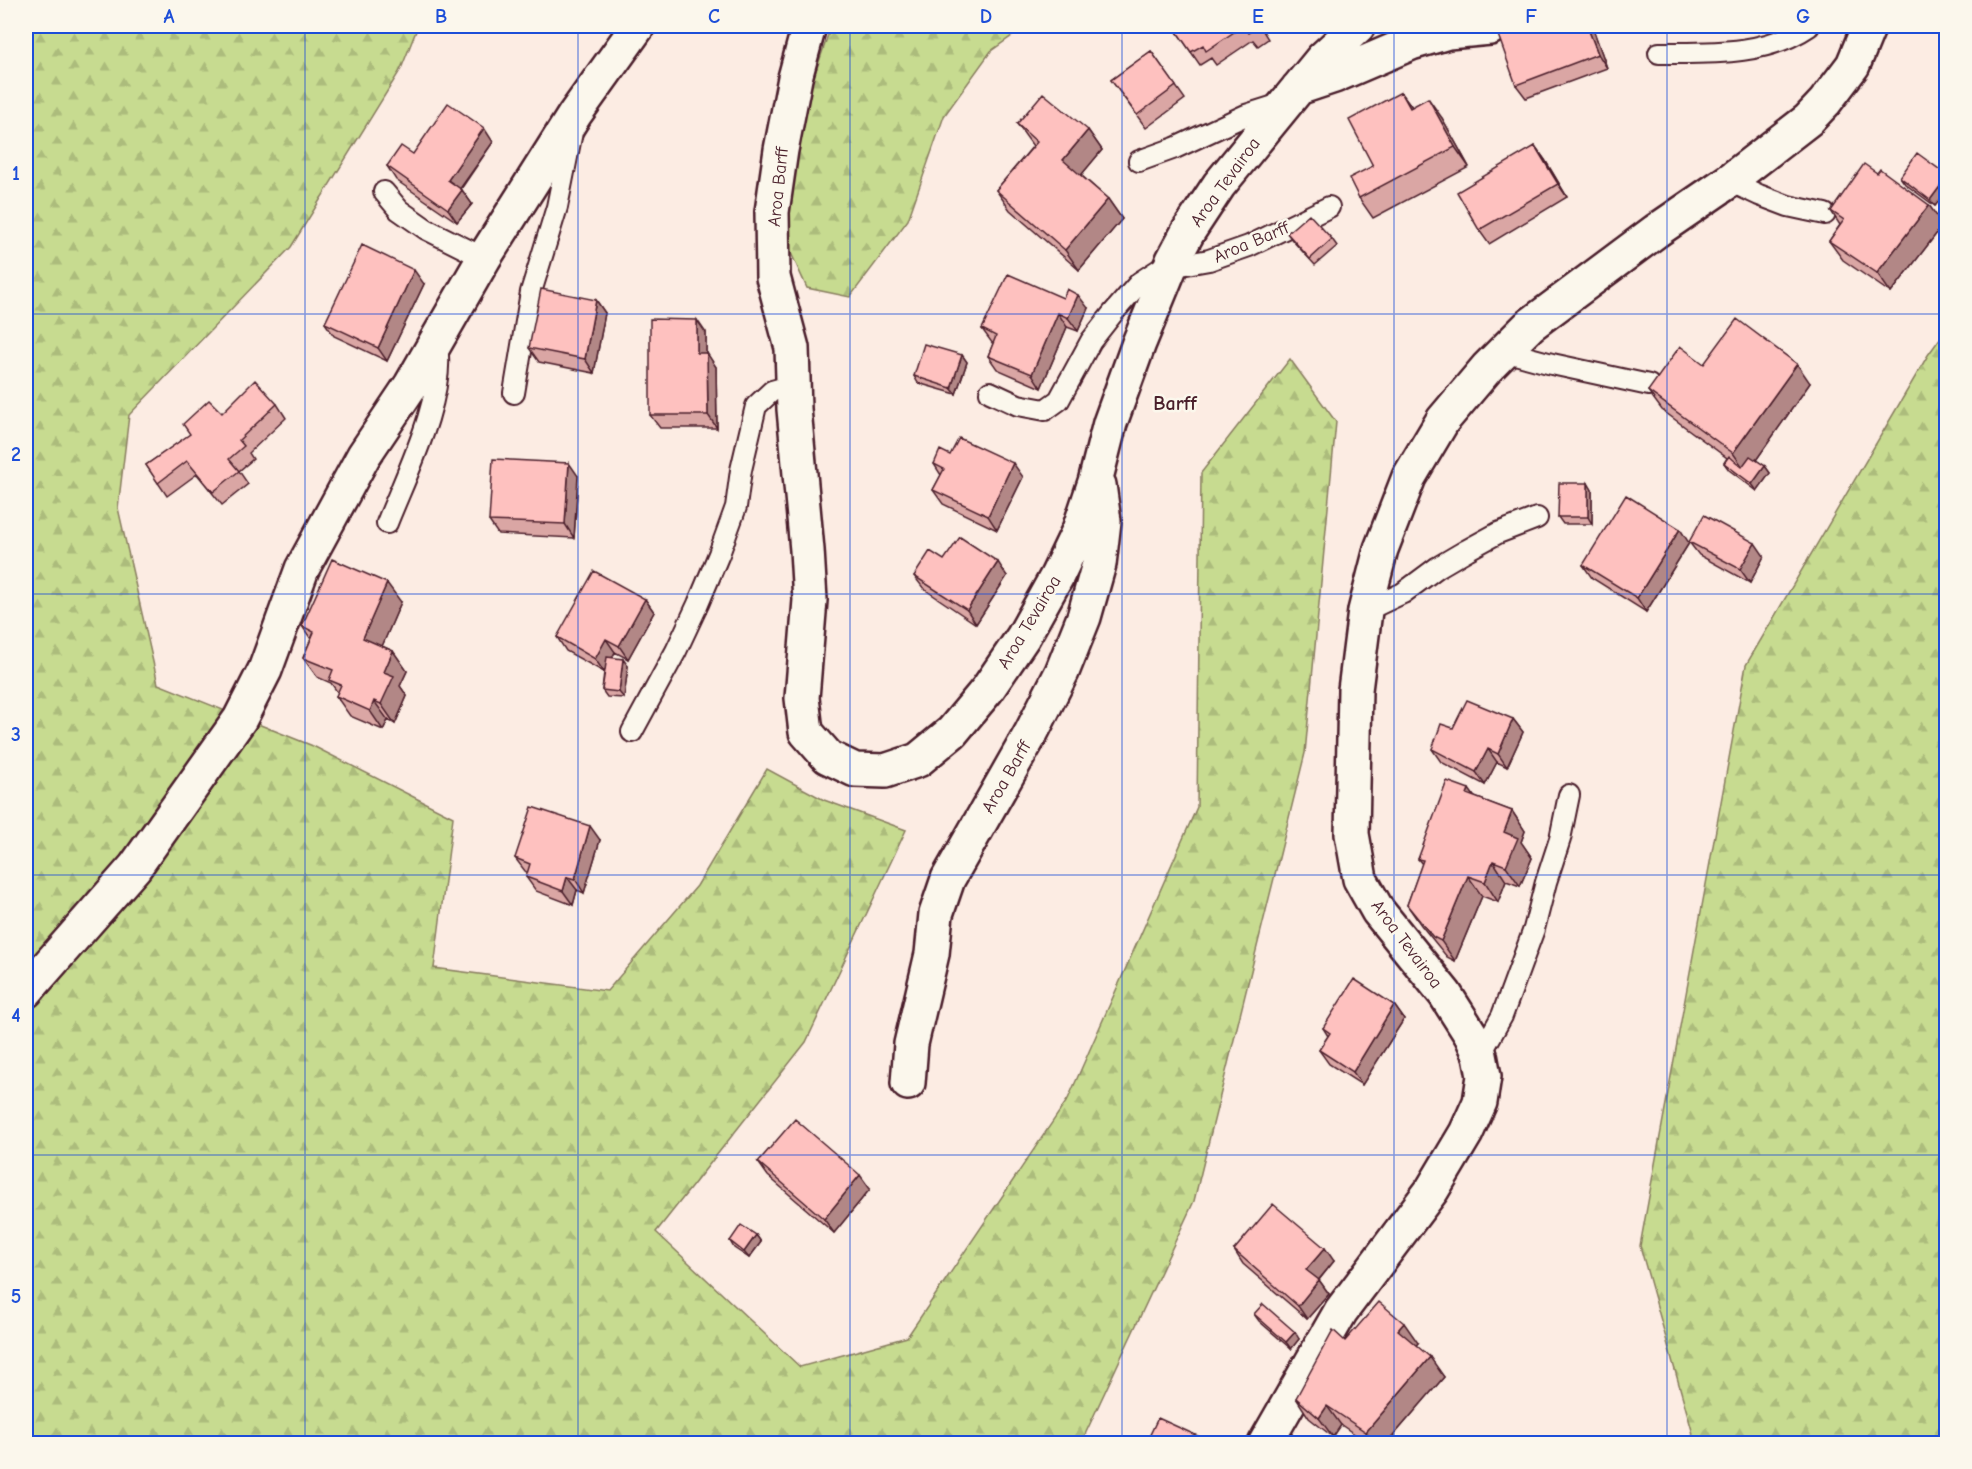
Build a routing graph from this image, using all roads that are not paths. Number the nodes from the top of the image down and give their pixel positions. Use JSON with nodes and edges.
{"nodes":[{"id":1,"x":638,"y":26,"type":"edge"},
{"id":2,"x":809,"y":26,"type":"edge"},
{"id":3,"x":1358,"y":26,"type":"edge"},
{"id":4,"x":1809,"y":26,"type":"edge"},
{"id":5,"x":1869,"y":26,"type":"edge"},
{"id":6,"x":1490,"y":28,"type":"dead end"},
{"id":7,"x":1659,"y":52,"type":"dead end"},
{"id":8,"x":1292,"y":95,"type":"junction"},
{"id":9,"x":575,"y":114,"type":"junction"},
{"id":10,"x":1139,"y":160,"type":"dead end"},
{"id":11,"x":1729,"y":181,"type":"junction"},
{"id":12,"x":384,"y":192,"type":"dead end"},
{"id":13,"x":1329,"y":207,"type":"dead end"},
{"id":14,"x":1825,"y":214,"type":"dead end"},
{"id":15,"x":484,"y":258,"type":"junction"},
{"id":16,"x":1172,"y":263,"type":"junction"},
{"id":17,"x":436,"y":341,"type":"junction"},
{"id":18,"x":792,"y":348,"type":"joint"},
{"id":19,"x":1504,"y":351,"type":"junction"},
{"id":20,"x":794,"y":385,"type":"junction"},
{"id":21,"x":1649,"y":385,"type":"edge"},
{"id":22,"x":990,"y":392,"type":"dead end"},
{"id":23,"x":514,"y":393,"type":"dead end"},
{"id":24,"x":1097,"y":472,"type":"junction"},
{"id":25,"x":1537,"y":518,"type":"dead end"},
{"id":26,"x":387,"y":522,"type":"dead end"},
{"id":27,"x":1365,"y":611,"type":"junction"},
{"id":28,"x":632,"y":732,"type":"dead end"},
{"id":29,"x":1569,"y":795,"type":"dead end"},
{"id":30,"x":26,"y":991,"type":"edge"},
{"id":31,"x":1480,"y":1056,"type":"junction"},
{"id":32,"x":908,"y":1083,"type":"dead end"},
{"id":33,"x":1265,"y":1443,"type":"edge"}],
"edges":[{"from":1,"to":9,"type":"street"},
{"from":2,"to":18,"type":"street","name":"Aroa Barff"},
{"from":3,"to":8,"type":"street","name":"Aroa Tevairoa"},
{"from":4,"to":7,"type":"lane"},
{"from":5,"to":11,"type":"street","name":"Aroa Tevairoa"},
{"from":6,"to":8,"type":"street"},
{"from":8,"to":10,"type":"lane"},
{"from":8,"to":16,"type":"street","name":"Aroa Tevairoa"},
{"from":9,"to":15,"type":"street"},
{"from":9,"to":23,"type":"lane"},
{"from":11,"to":14,"type":"lane"},
{"from":11,"to":19,"type":"street","name":"Aroa Tevairoa"},
{"from":12,"to":15,"type":"lane"},
{"from":13,"to":16,"type":"lane","name":"Aroa Barff"},
{"from":15,"to":17,"type":"street"},
{"from":16,"to":22,"type":"lane","name":"Aroa Barff"},
{"from":16,"to":24,"type":"street","name":"Aroa Tevairoa"},
{"from":17,"to":26,"type":"lane"},
{"from":17,"to":30,"type":"street"},
{"from":18,"to":20,"type":"street","name":"Aroa Tevairoa"},
{"from":19,"to":21,"type":"lane"},
{"from":19,"to":27,"type":"street","name":"Aroa Tevairoa"},
{"from":20,"to":24,"type":"street","name":"Aroa Tevairoa"},
{"from":20,"to":28,"type":"lane"},
{"from":24,"to":32,"type":"street","name":"Aroa Barff"},
{"from":25,"to":27,"type":"lane"},
{"from":27,"to":31,"type":"street","name":"Aroa Tevairoa"},
{"from":29,"to":31,"type":"lane"},
{"from":31,"to":33,"type":"street","name":"Aroa Tevairoa"}]}
